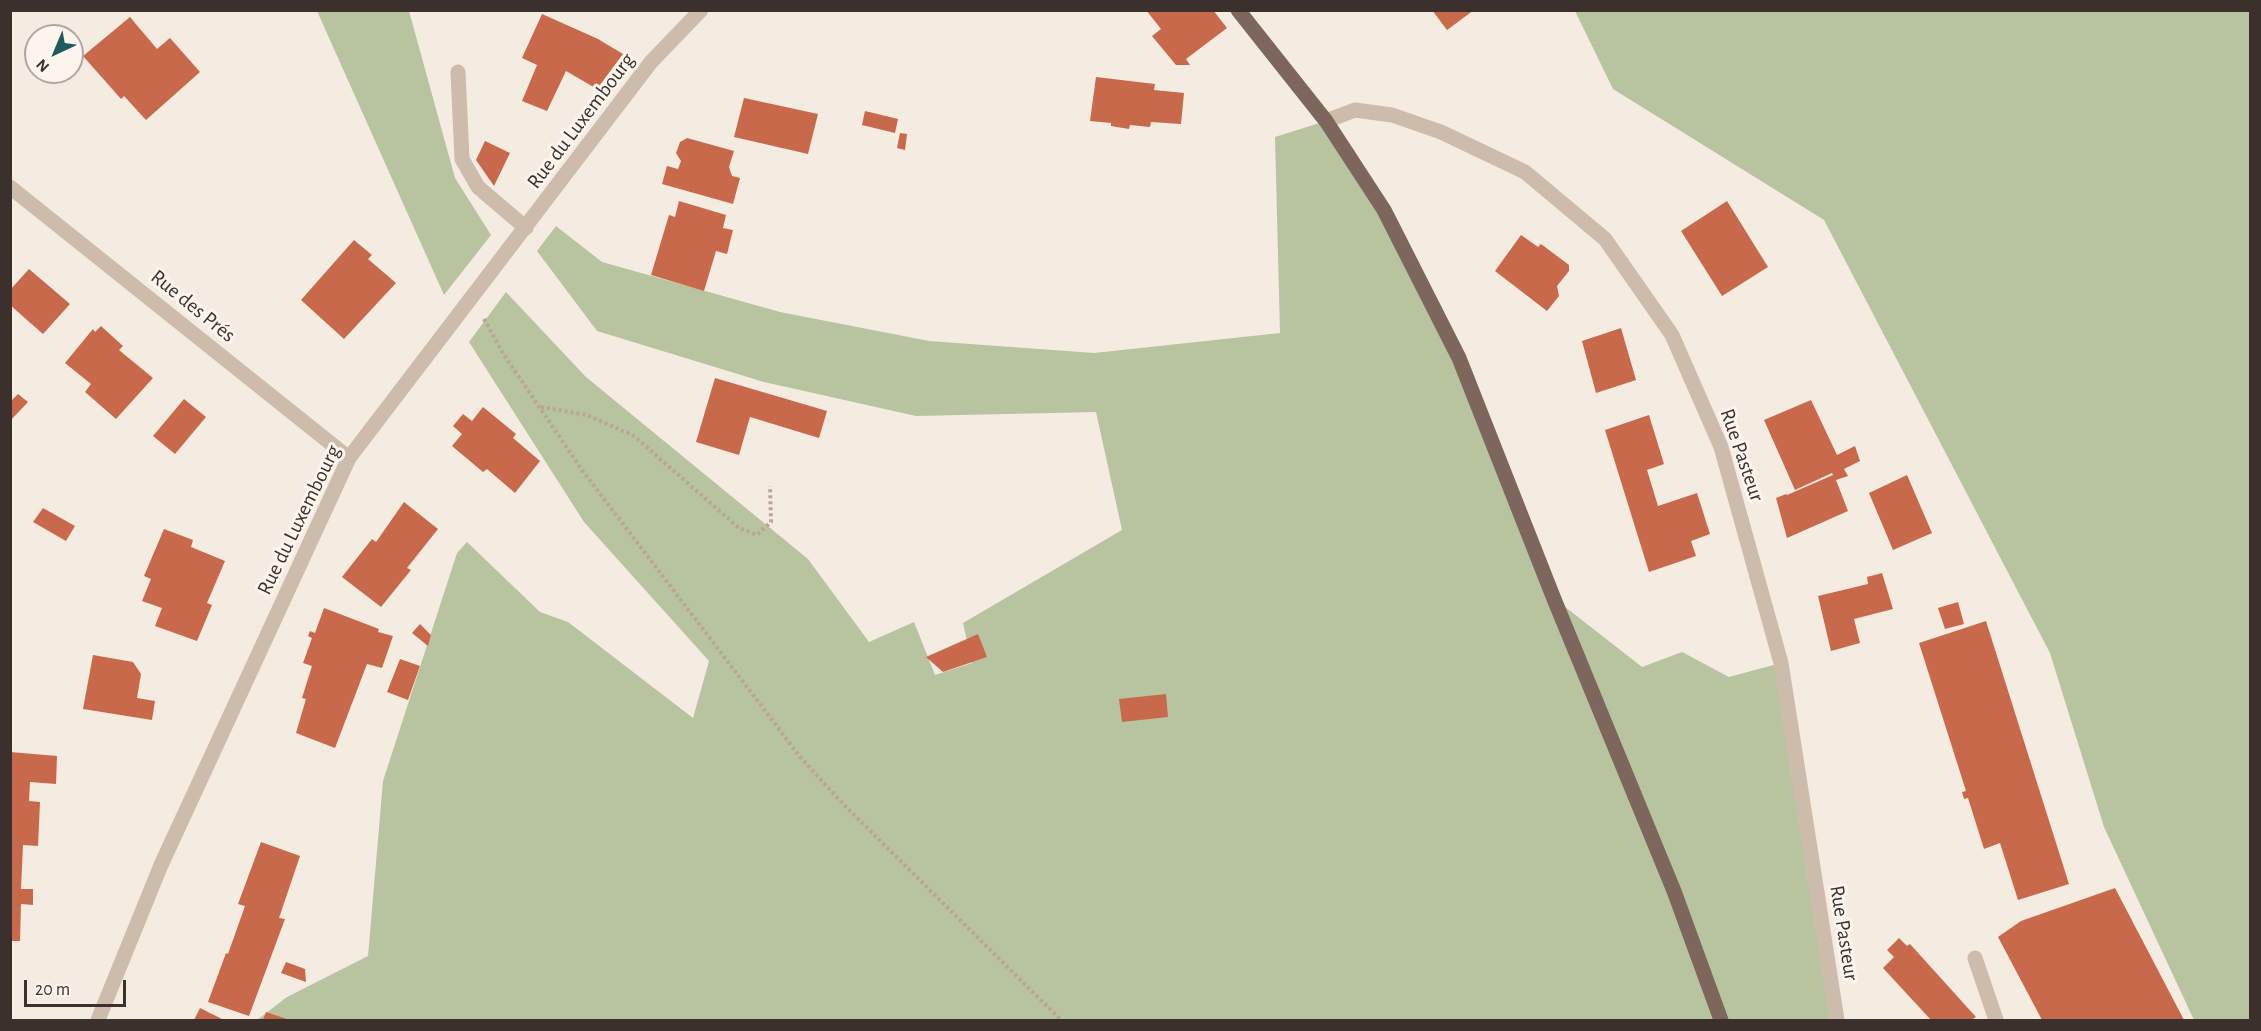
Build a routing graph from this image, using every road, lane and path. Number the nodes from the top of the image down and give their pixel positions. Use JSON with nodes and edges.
{"nodes":[{"id":1,"x":701,"y":10,"type":"edge"},
{"id":2,"x":1238,"y":10,"type":"edge"},
{"id":3,"x":458,"y":72,"type":"dead end"},
{"id":4,"x":1326,"y":122,"type":"junction"},
{"id":5,"x":10,"y":187,"type":"edge"},
{"id":6,"x":526,"y":228,"type":"junction"},
{"id":7,"x":472,"y":298,"type":"junction"},
{"id":8,"x":540,"y":407,"type":"junction"},
{"id":9,"x":349,"y":458,"type":"junction"},
{"id":10,"x":771,"y":486,"type":"dead end"},
{"id":11,"x":1975,"y":957,"type":"dead end"},
{"id":12,"x":98,"y":1020,"type":"edge"},
{"id":13,"x":1061,"y":1020,"type":"edge"},
{"id":14,"x":1720,"y":1020,"type":"edge"},
{"id":15,"x":1837,"y":1020,"type":"edge"},
{"id":16,"x":1996,"y":1020,"type":"edge"}],
"edges":[{"from":1,"to":6,"type":"street","name":"Rue du Luxembourg"},
{"from":2,"to":4,"type":"main road"},
{"from":3,"to":6,"type":"street"},
{"from":4,"to":14,"type":"main road"},
{"from":4,"to":15,"type":"street","name":"Rue Pasteur"},
{"from":5,"to":9,"type":"street","name":"Rue des Prés"},
{"from":6,"to":7,"type":"street","name":"Rue du Luxembourg"},
{"from":7,"to":8,"type":"path"},
{"from":7,"to":9,"type":"street","name":"Rue du Luxembourg"},
{"from":8,"to":10,"type":"path"},
{"from":8,"to":13,"type":"path"},
{"from":9,"to":12,"type":"street","name":"Rue du Luxembourg"},
{"from":11,"to":16,"type":"street"}]}
